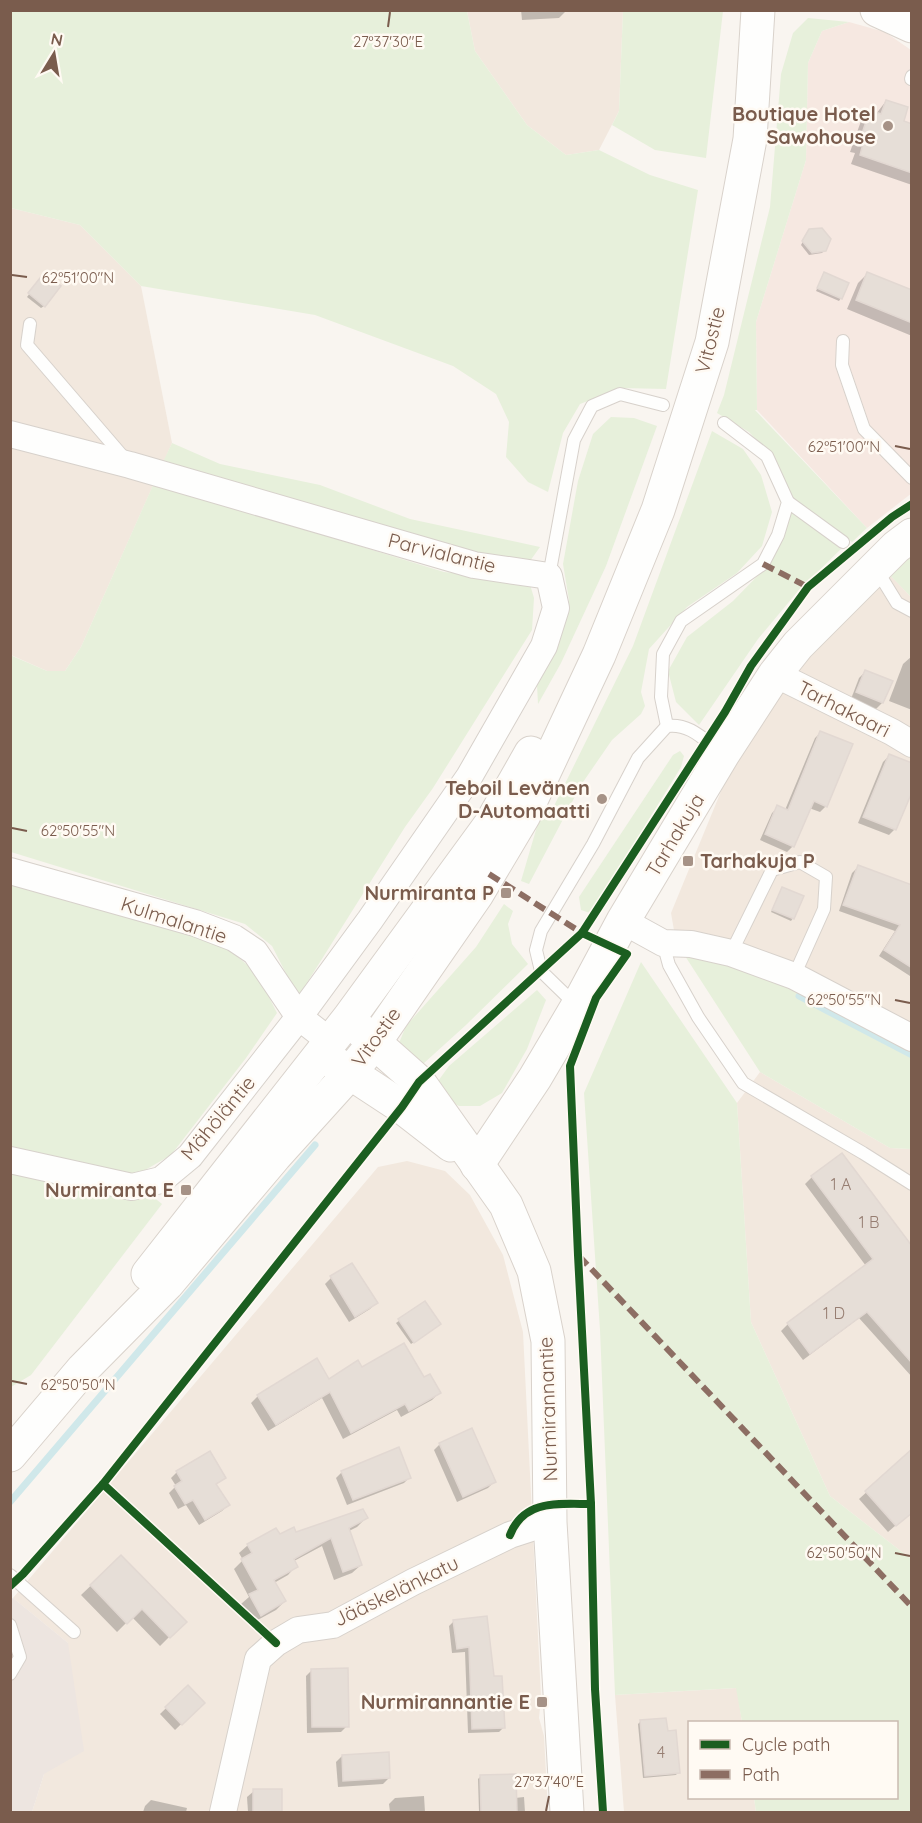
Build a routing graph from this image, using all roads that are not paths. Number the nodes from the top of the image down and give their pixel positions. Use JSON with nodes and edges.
{"nodes":[{"id":1,"x":758,"y":10,"type":"edge"},
{"id":2,"x":877,"y":10,"type":"edge"},
{"id":3,"x":912,"y":26,"type":"edge"},
{"id":4,"x":30,"y":324,"type":"dead end"},
{"id":5,"x":843,"y":341,"type":"dead end"},
{"id":6,"x":663,"y":405,"type":"dead end"},
{"id":7,"x":724,"y":423,"type":"dead end"},
{"id":8,"x":10,"y":434,"type":"edge"},
{"id":9,"x":130,"y":465,"type":"junction"},
{"id":10,"x":912,"y":478,"type":"edge"},
{"id":11,"x":788,"y":502,"type":"junction"},
{"id":12,"x":912,"y":535,"type":"edge"},
{"id":13,"x":843,"y":542,"type":"dead end"},
{"id":14,"x":549,"y":576,"type":"junction"},
{"id":15,"x":881,"y":577,"type":"dead end"},
{"id":16,"x":912,"y":611,"type":"edge"},
{"id":17,"x":599,"y":655,"type":"junction"},
{"id":18,"x":775,"y":674,"type":"junction"},
{"id":19,"x":667,"y":726,"type":"junction"},
{"id":20,"x":912,"y":744,"type":"edge"},
{"id":21,"x":723,"y":754,"type":"junction"},
{"id":22,"x":10,"y":871,"type":"edge"},
{"id":23,"x":623,"y":921,"type":"junction"},
{"id":24,"x":663,"y":943,"type":"junction"},
{"id":25,"x":731,"y":953,"type":"junction"},
{"id":26,"x":794,"y":976,"type":"junction"},
{"id":27,"x":577,"y":1007,"type":"junction"},
{"id":28,"x":299,"y":1017,"type":"junction"},
{"id":29,"x":334,"y":1038,"type":"junction"},
{"id":30,"x":912,"y":1038,"type":"edge"},
{"id":31,"x":374,"y":1043,"type":"junction"},
{"id":32,"x":350,"y":1073,"type":"junction"},
{"id":33,"x":10,"y":1160,"type":"edge"},
{"id":34,"x":477,"y":1165,"type":"junction"},
{"id":35,"x":912,"y":1184,"type":"edge"},
{"id":36,"x":83,"y":1369,"type":"junction"},
{"id":37,"x":10,"y":1455,"type":"edge"},
{"id":38,"x":550,"y":1522,"type":"junction"},
{"id":39,"x":10,"y":1575,"type":"edge"},
{"id":40,"x":10,"y":1625,"type":"edge"},
{"id":41,"x":74,"y":1632,"type":"dead end"},
{"id":42,"x":10,"y":1674,"type":"edge"},
{"id":43,"x":223,"y":1812,"type":"edge"},
{"id":44,"x":567,"y":1812,"type":"edge"}],
"edges":[{"from":1,"to":17,"type":"main road","name":"Vitostie"},
{"from":2,"to":3,"type":"main road"},
{"from":4,"to":9,"type":"lane"},
{"from":5,"to":10,"type":"lane"},
{"from":6,"to":14,"type":"lane"},
{"from":7,"to":11,"type":"lane"},
{"from":8,"to":9,"type":"street","name":"Parvialantie"},
{"from":9,"to":14,"type":"street","name":"Parvialantie"},
{"from":11,"to":13,"type":"lane"},
{"from":11,"to":19,"type":"lane"},
{"from":12,"to":18,"type":"main road","name":"Tarhakuja"},
{"from":14,"to":28,"type":"street"},
{"from":15,"to":16,"type":"lane"},
{"from":17,"to":29,"type":"main road","name":"Vitostie"},
{"from":17,"to":31,"type":"main road","name":"Vitostie"},
{"from":18,"to":20,"type":"street","name":"Tarhakaari"},
{"from":18,"to":21,"type":"main road","name":"Tarhakuja"},
{"from":19,"to":21,"type":"lane"},
{"from":19,"to":27,"type":"lane"},
{"from":21,"to":23,"type":"main road","name":"Tarhakuja"},
{"from":22,"to":28,"type":"street","name":"Kulmalantie"},
{"from":23,"to":24,"type":"street"},
{"from":23,"to":27,"type":"main road","name":"Tarhakuja"},
{"from":24,"to":25,"type":"street"},
{"from":24,"to":35,"type":"lane"},
{"from":25,"to":26,"type":"street"},
{"from":25,"to":26,"type":"lane"},
{"from":26,"to":30,"type":"street"},
{"from":27,"to":34,"type":"main road","name":"Tarhakuja"},
{"from":28,"to":29,"type":"street","name":"Kulmalantie"},
{"from":28,"to":33,"type":"street","name":"Mähöläntie"},
{"from":29,"to":31,"type":"main road","name":"Nurmirannantie"},
{"from":29,"to":32,"type":"main road","name":"Nurmirannantie"},
{"from":29,"to":36,"type":"main road","name":"Vitostie"},
{"from":31,"to":32,"type":"main road","name":"Vitostie"},
{"from":31,"to":34,"type":"main road","name":"Nurmirannantie"},
{"from":32,"to":34,"type":"main road","name":"Nurmirannantie"},
{"from":32,"to":36,"type":"main road","name":"Vitostie"},
{"from":34,"to":38,"type":"main road","name":"Nurmirannantie"},
{"from":36,"to":37,"type":"main road","name":"Vitostie"},
{"from":38,"to":43,"type":"street","name":"Jääskelänkatu"},
{"from":38,"to":44,"type":"main road","name":"Nurmirannantie"},
{"from":39,"to":41,"type":"lane"},
{"from":40,"to":42,"type":"lane"}]}
